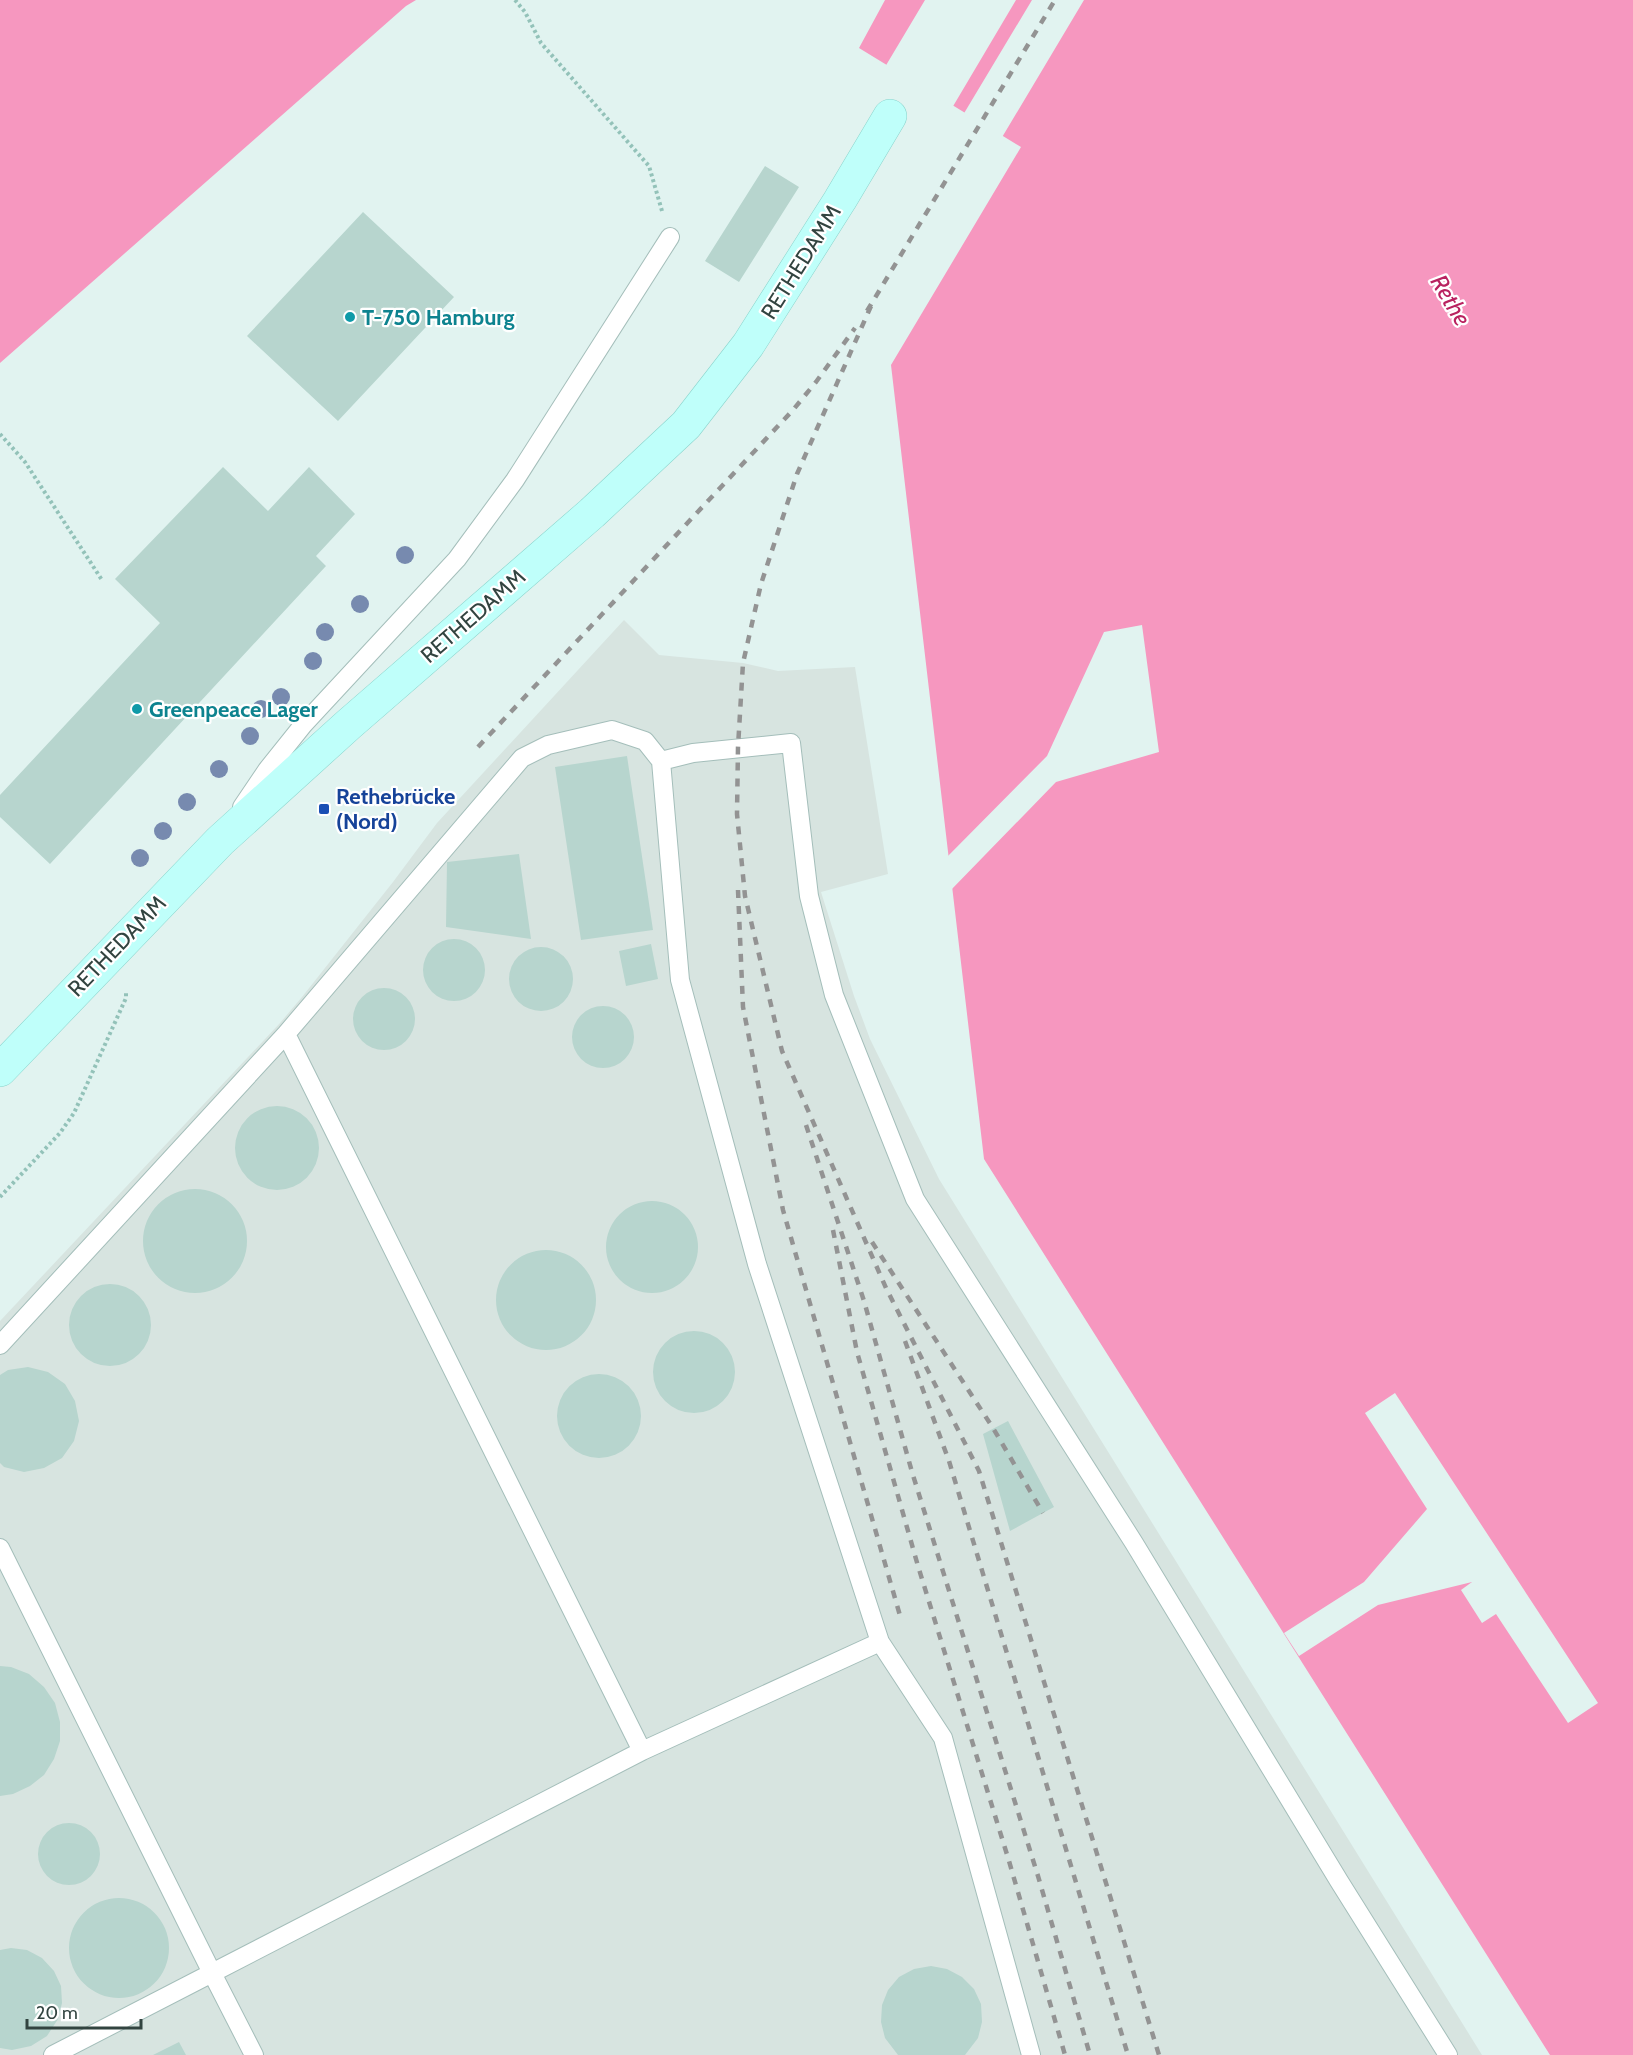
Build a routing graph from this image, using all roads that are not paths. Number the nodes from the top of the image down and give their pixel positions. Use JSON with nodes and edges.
{"nodes":[{"id":1,"x":890,"y":116,"type":"dead end"},
{"id":2,"x":670,"y":237,"type":"road end"},
{"id":3,"x":661,"y":761,"type":"junction"},
{"id":4,"x":220,"y":841,"type":"junction"},
{"id":5,"x":286,"y":1034,"type":"junction"},
{"id":6,"x":0,"y":1070,"type":"edge"},
{"id":7,"x":0,"y":1345,"type":"edge"},
{"id":8,"x":0,"y":1548,"type":"edge"},
{"id":9,"x":880,"y":1642,"type":"junction"},
{"id":10,"x":642,"y":1751,"type":"junction"},
{"id":11,"x":212,"y":1973,"type":"junction"},
{"id":12,"x":52,"y":2055,"type":"edge"},
{"id":13,"x":254,"y":2055,"type":"edge"},
{"id":14,"x":1030,"y":2055,"type":"edge"},
{"id":15,"x":1448,"y":2055,"type":"edge"}],
"edges":[{"from":1,"to":4,"type":"main road","name":"RETHEDAMM"},
{"from":2,"to":4,"type":"lane"},
{"from":3,"to":5,"type":"lane"},
{"from":3,"to":9,"type":"lane"},
{"from":3,"to":15,"type":"lane"},
{"from":4,"to":6,"type":"main road","name":"RETHEDAMM"},
{"from":5,"to":7,"type":"lane"},
{"from":5,"to":10,"type":"lane"},
{"from":8,"to":11,"type":"lane"},
{"from":9,"to":10,"type":"lane"},
{"from":9,"to":14,"type":"lane"},
{"from":10,"to":11,"type":"lane"},
{"from":11,"to":12,"type":"lane"},
{"from":11,"to":13,"type":"lane"}]}
